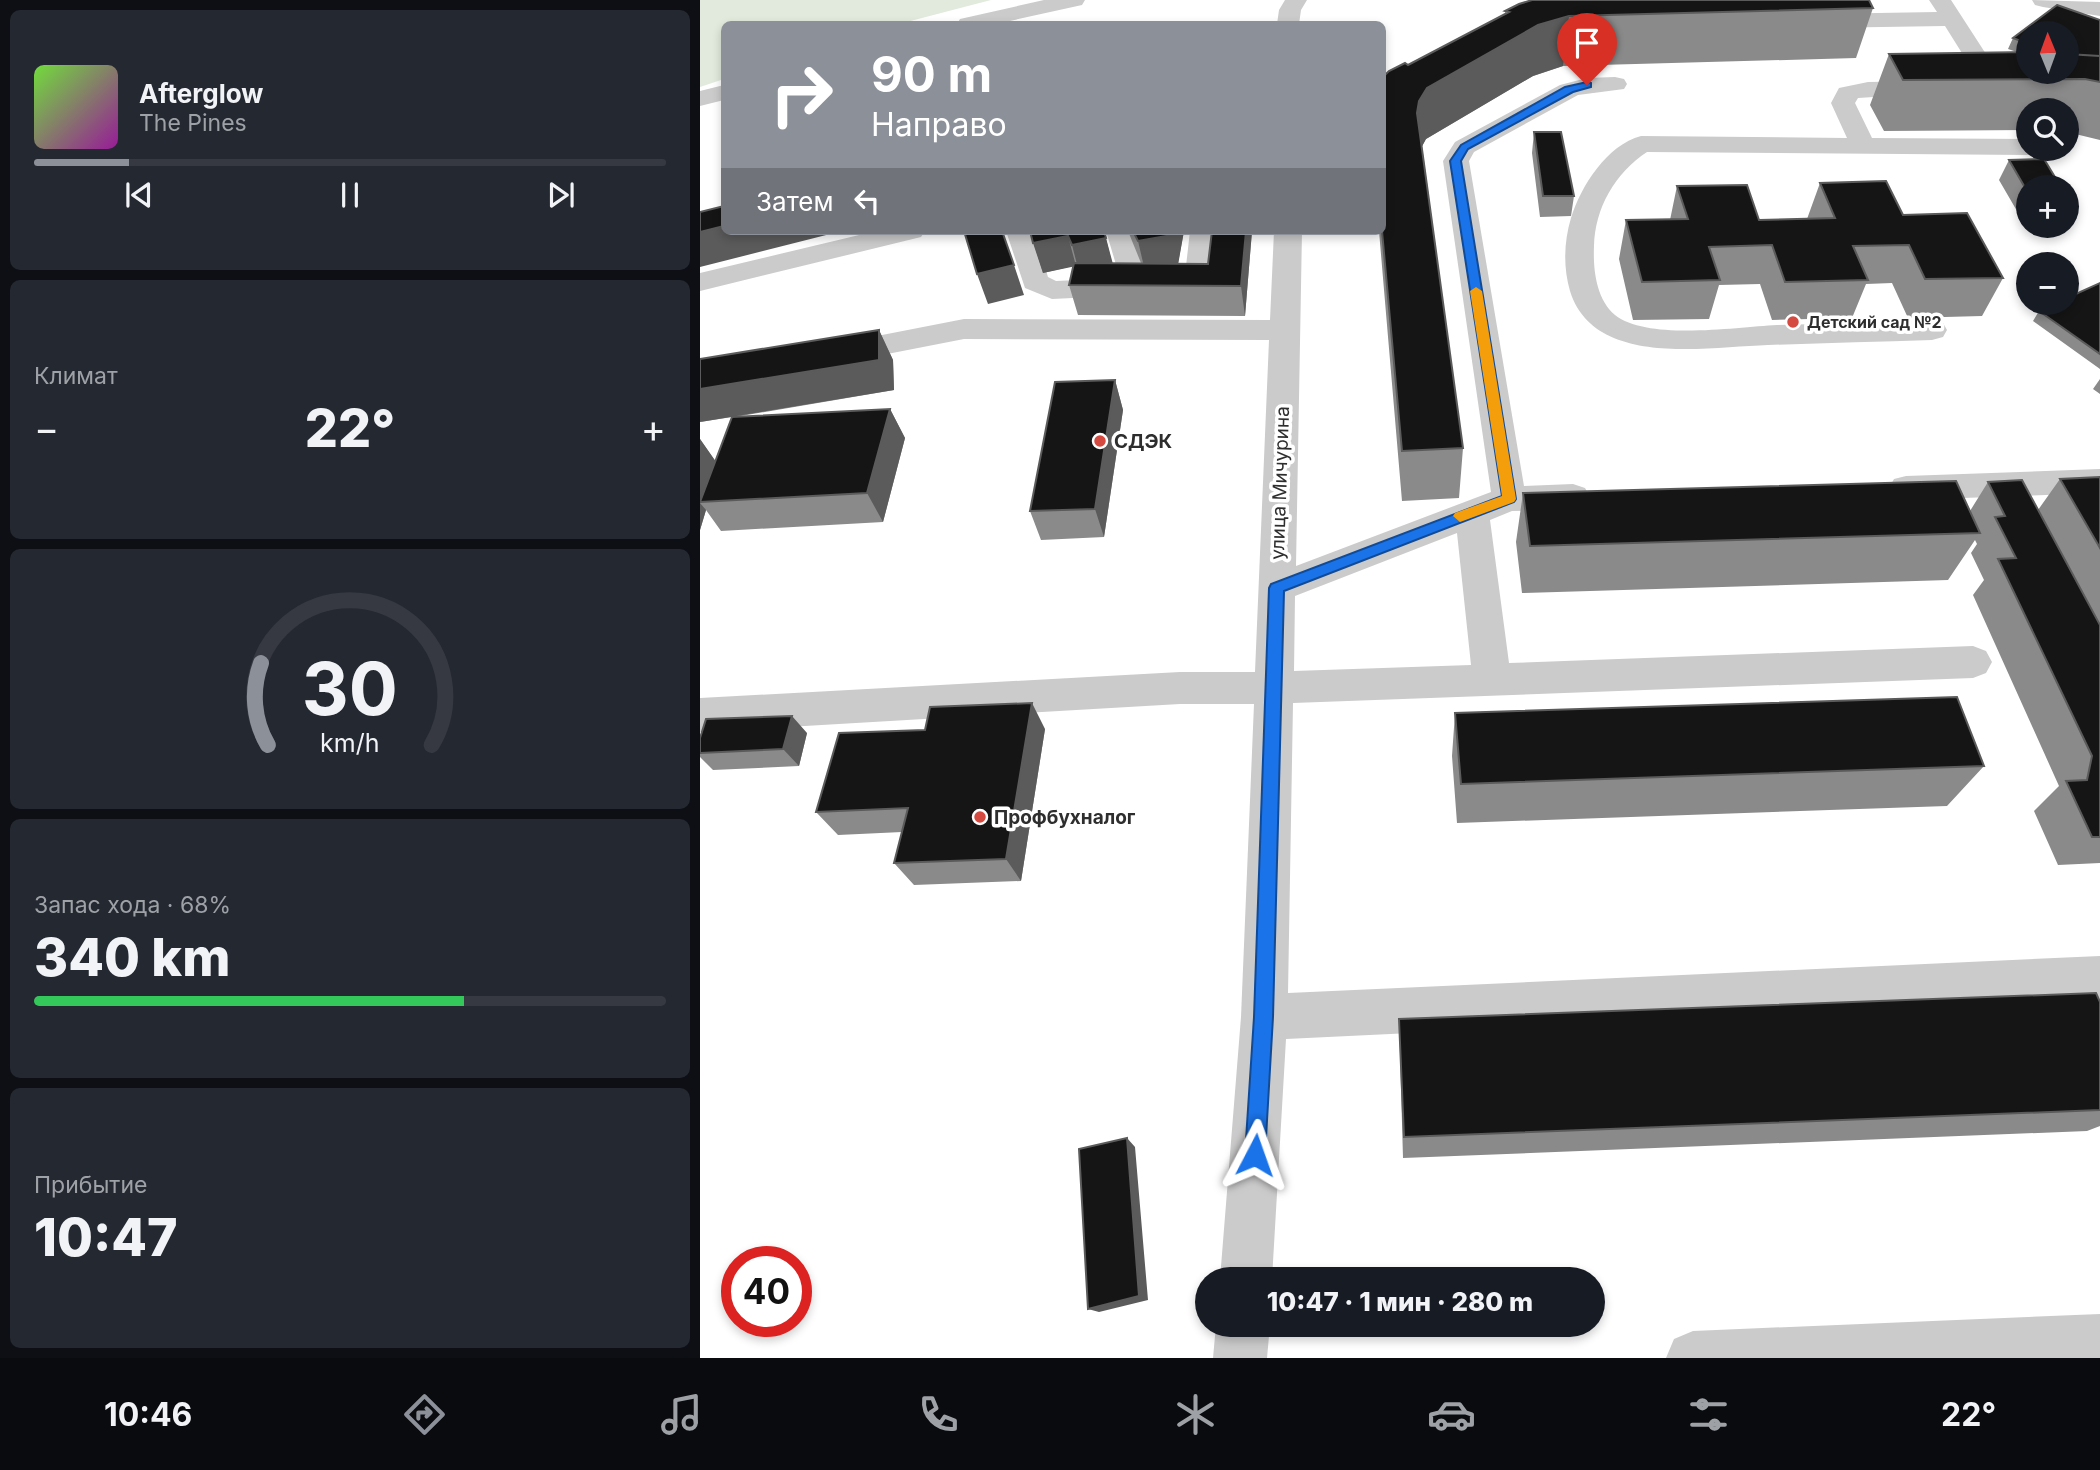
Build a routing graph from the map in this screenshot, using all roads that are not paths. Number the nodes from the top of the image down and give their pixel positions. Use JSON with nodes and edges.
{"nodes":[{"id":1,"x":1074,"y":0,"type":"edge"},
{"id":2,"x":1296,"y":0,"type":"edge"},
{"id":3,"x":2043,"y":0,"type":"edge"},
{"id":4,"x":1946,"y":9,"type":"edge"},
{"id":5,"x":2100,"y":9,"type":"edge"},
{"id":6,"x":981,"y":21,"type":"edge"},
{"id":7,"x":1288,"y":21,"type":"edge"},
{"id":8,"x":1789,"y":21,"type":"dead end"},
{"id":9,"x":1615,"y":84,"type":"dead end"},
{"id":10,"x":2023,"y":87,"type":"edge"},
{"id":11,"x":1996,"y":88,"type":"junction"},
{"id":12,"x":721,"y":93,"type":"edge"},
{"id":13,"x":700,"y":99,"type":"edge"},
{"id":14,"x":1863,"y":145,"type":"junction"},
{"id":15,"x":2016,"y":147,"type":"edge"},
{"id":16,"x":894,"y":235,"type":"edge"},
{"id":17,"x":1021,"y":235,"type":"edge"},
{"id":18,"x":1121,"y":235,"type":"edge"},
{"id":19,"x":1204,"y":235,"type":"edge"},
{"id":20,"x":1287,"y":235,"type":"edge"},
{"id":21,"x":700,"y":282,"type":"edge"},
{"id":22,"x":1135,"y":286,"type":"junction"},
{"id":23,"x":1069,"y":290,"type":"junction"},
{"id":24,"x":1052,"y":329,"type":"junction"},
{"id":25,"x":1286,"y":330,"type":"junction"},
{"id":26,"x":1932,"y":330,"type":"dead end"},
{"id":27,"x":806,"y":359,"type":"edge"},
{"id":28,"x":2100,"y":481,"type":"edge"},
{"id":29,"x":2005,"y":485,"type":"junction"},
{"id":30,"x":1881,"y":488,"type":"edge"},
{"id":31,"x":1606,"y":496,"type":"edge"},
{"id":32,"x":1509,"y":499,"type":"junction"},
{"id":33,"x":1472,"y":512,"type":"junction"},
{"id":34,"x":2022,"y":520,"type":"edge"},
{"id":35,"x":1276,"y":588,"type":"junction"},
{"id":36,"x":1973,"y":662,"type":"dead end"},
{"id":37,"x":1492,"y":680,"type":"junction"},
{"id":38,"x":1273,"y":688,"type":"junction"},
{"id":39,"x":700,"y":715,"type":"edge"},
{"id":40,"x":2100,"y":978,"type":"edge"},
{"id":41,"x":1264,"y":1017,"type":"junction"},
{"id":42,"x":1247,"y":1267,"type":"edge"},
{"id":43,"x":1242,"y":1337,"type":"edge"},
{"id":44,"x":2100,"y":1341,"type":"edge"},
{"id":45,"x":1240,"y":1358,"type":"edge"},
{"id":46,"x":1693,"y":1358,"type":"edge"}],
"edges":[{"from":1,"to":6,"type":"street"},
{"from":2,"to":7,"type":"street"},
{"from":3,"to":5,"type":"street"},
{"from":4,"to":8,"type":"street"},
{"from":4,"to":11,"type":"street"},
{"from":9,"to":32,"type":"street"},
{"from":10,"to":11,"type":"street"},
{"from":11,"to":14,"type":"street"},
{"from":12,"to":13,"type":"street"},
{"from":14,"to":15,"type":"street"},
{"from":14,"to":26,"type":"street"},
{"from":16,"to":21,"type":"street"},
{"from":17,"to":23,"type":"street"},
{"from":18,"to":22,"type":"street"},
{"from":19,"to":22,"type":"street"},
{"from":20,"to":25,"type":"street","name":"улица Мичурина"},
{"from":22,"to":23,"type":"street"},
{"from":23,"to":24,"type":"street"},
{"from":24,"to":25,"type":"street"},
{"from":24,"to":27,"type":"street"},
{"from":25,"to":35,"type":"street","name":"улица Мичурина"},
{"from":28,"to":29,"type":"street"},
{"from":29,"to":30,"type":"street"},
{"from":29,"to":34,"type":"street"},
{"from":31,"to":32,"type":"street"},
{"from":32,"to":33,"type":"street"},
{"from":33,"to":35,"type":"street"},
{"from":33,"to":37,"type":"street"},
{"from":35,"to":38,"type":"street","name":"улица Мичурина"},
{"from":36,"to":37,"type":"street"},
{"from":37,"to":38,"type":"street"},
{"from":38,"to":39,"type":"street"},
{"from":38,"to":41,"type":"street","name":"улица Мичурина"},
{"from":40,"to":41,"type":"street"},
{"from":41,"to":42,"type":"street","name":"улица Мичурина"},
{"from":43,"to":45,"type":"street"},
{"from":44,"to":46,"type":"street"}]}
